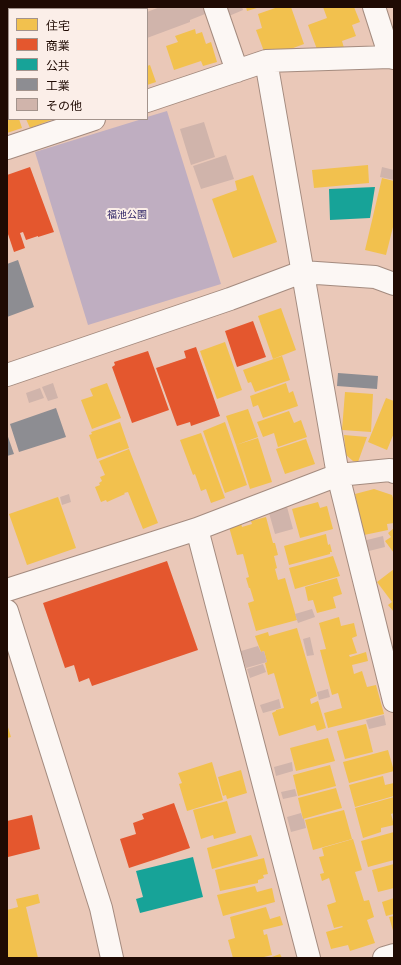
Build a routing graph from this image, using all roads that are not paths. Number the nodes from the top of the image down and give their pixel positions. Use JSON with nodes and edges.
{"nodes":[{"id":1,"x":215,"y":7,"type":"edge"},
{"id":2,"x":374,"y":7,"type":"edge"},
{"id":3,"x":392,"y":58,"type":"edge"},
{"id":4,"x":266,"y":61,"type":"junction"},
{"id":5,"x":237,"y":71,"type":"junction"},
{"id":6,"x":148,"y":101,"type":"edge"},
{"id":7,"x":90,"y":120,"type":"edge"},
{"id":8,"x":7,"y":148,"type":"edge"},
{"id":9,"x":302,"y":272,"type":"junction"},
{"id":10,"x":394,"y":284,"type":"edge"},
{"id":11,"x":7,"y":375,"type":"edge"},
{"id":12,"x":394,"y":472,"type":"edge"},
{"id":13,"x":338,"y":475,"type":"junction"},
{"id":14,"x":197,"y":529,"type":"junction"},
{"id":15,"x":7,"y":590,"type":"edge"},
{"id":16,"x":7,"y":612,"type":"edge"},
{"id":17,"x":389,"y":668,"type":"edge"},
{"id":18,"x":394,"y":700,"type":"edge"},
{"id":19,"x":394,"y":955,"type":"edge"},
{"id":20,"x":112,"y":958,"type":"edge"},
{"id":21,"x":309,"y":958,"type":"edge"},
{"id":22,"x":384,"y":958,"type":"edge"}],
"edges":[{"from":1,"to":5,"type":"street"},
{"from":2,"to":3,"type":"street"},
{"from":3,"to":4,"type":"street"},
{"from":4,"to":5,"type":"street"},
{"from":4,"to":9,"type":"street"},
{"from":5,"to":6,"type":"street"},
{"from":7,"to":8,"type":"street"},
{"from":9,"to":10,"type":"street"},
{"from":9,"to":11,"type":"street"},
{"from":9,"to":13,"type":"street"},
{"from":12,"to":13,"type":"street"},
{"from":13,"to":14,"type":"street"},
{"from":13,"to":17,"type":"street"},
{"from":14,"to":15,"type":"street"},
{"from":14,"to":21,"type":"street"},
{"from":16,"to":20,"type":"street"},
{"from":17,"to":18,"type":"street"},
{"from":19,"to":22,"type":"street"}]}
